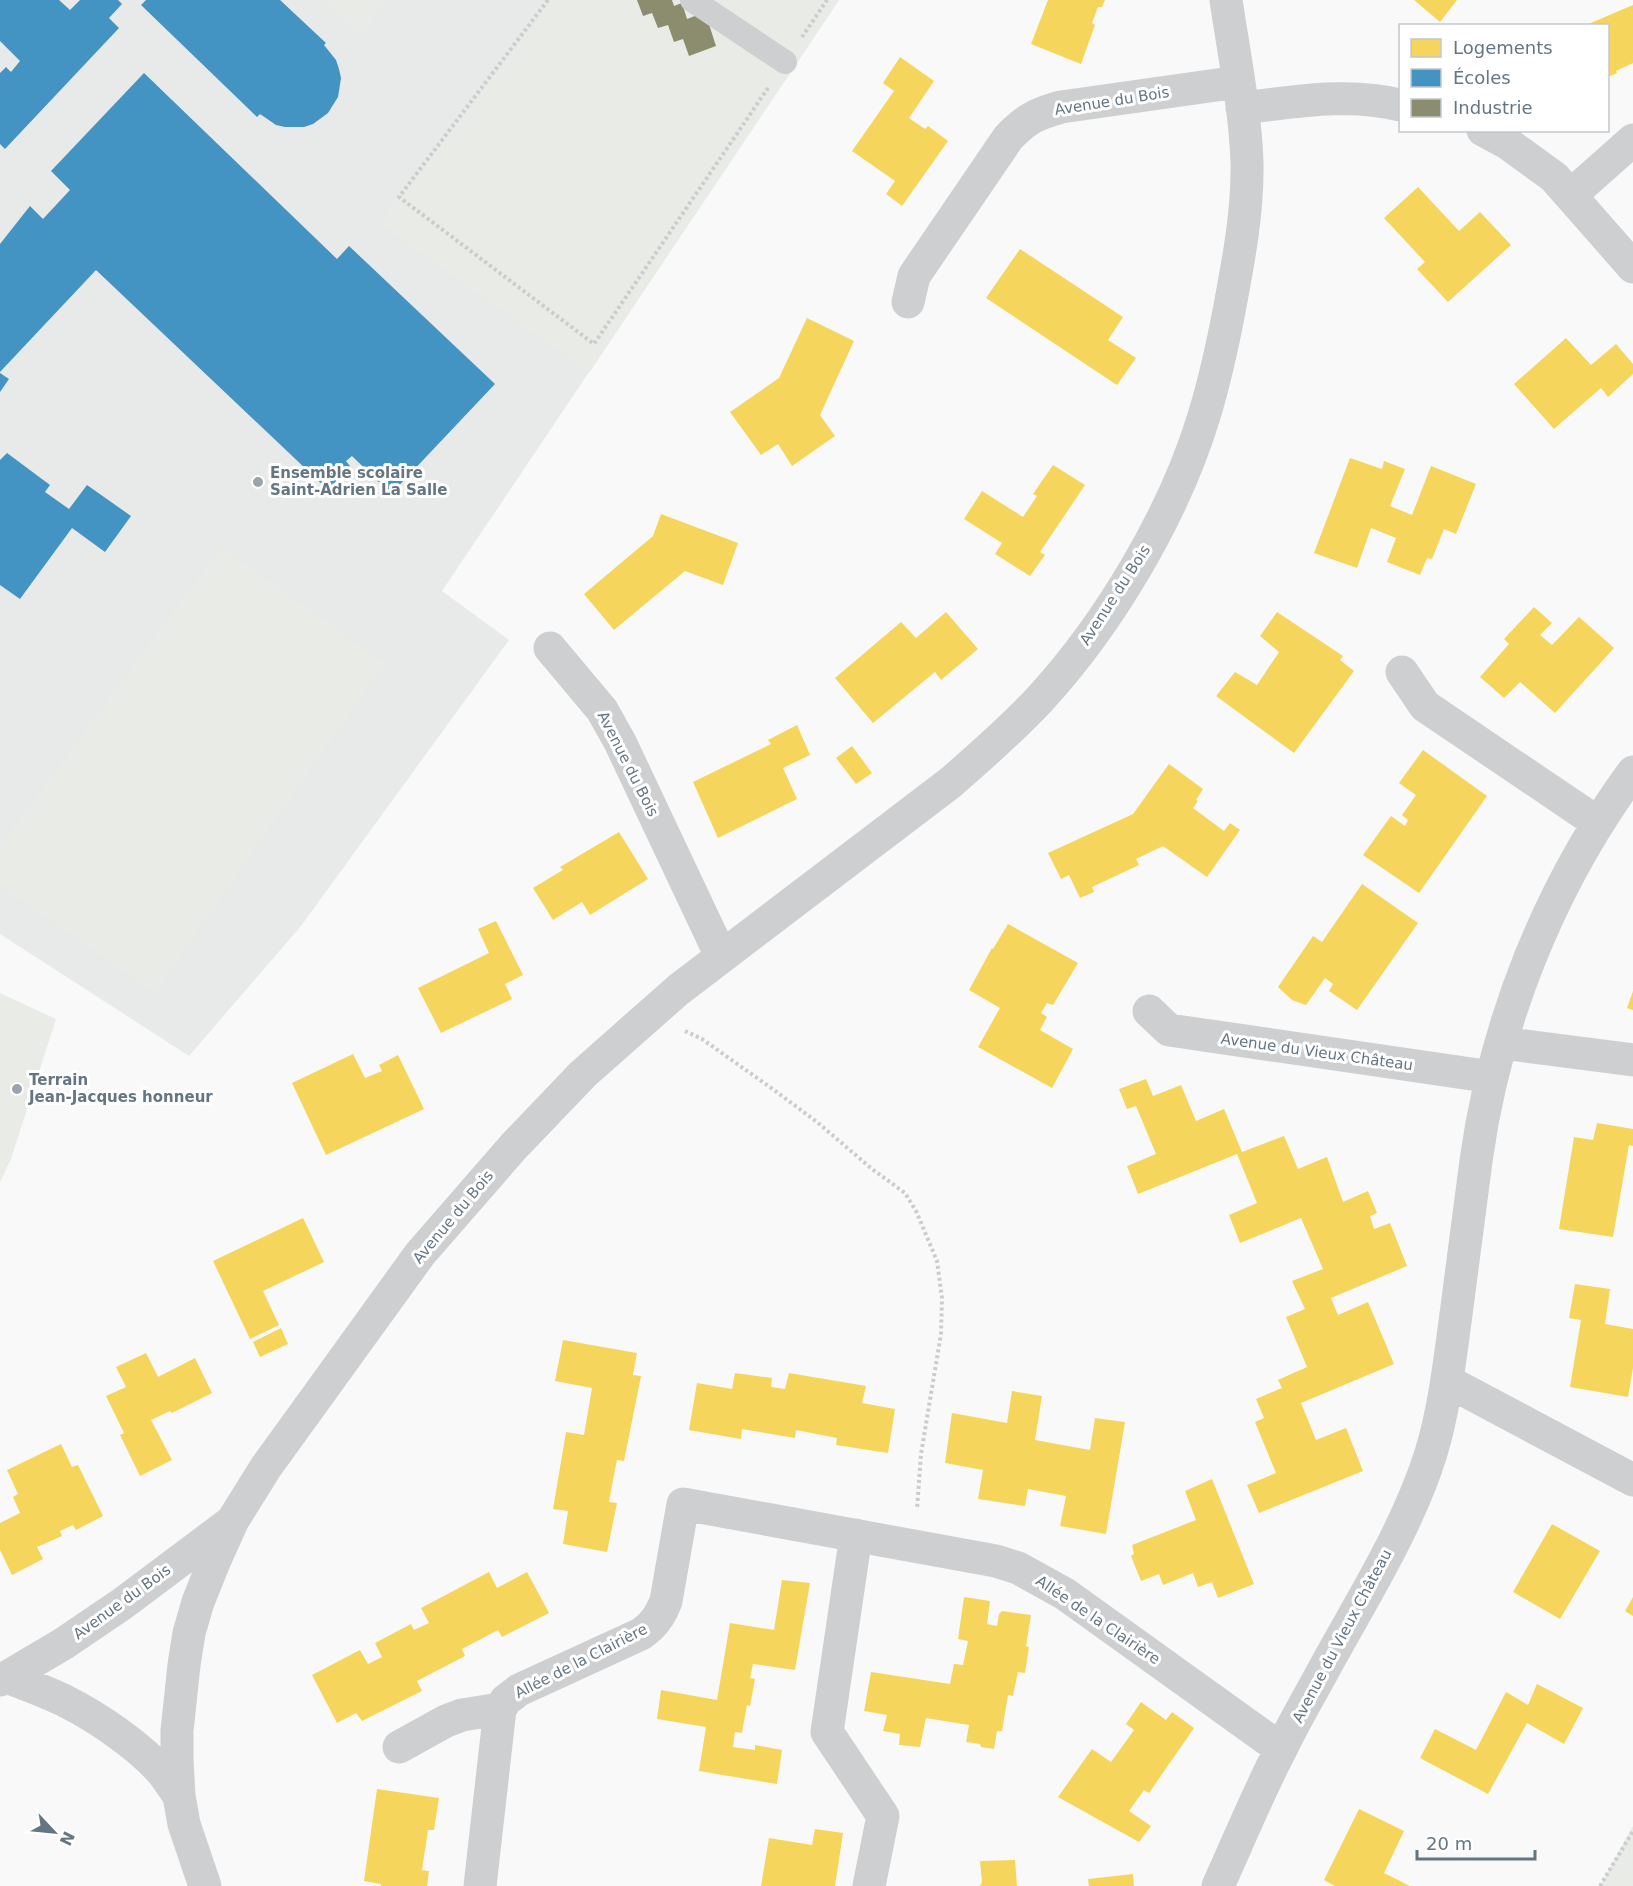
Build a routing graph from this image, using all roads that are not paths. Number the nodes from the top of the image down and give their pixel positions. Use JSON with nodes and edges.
{"nodes":[{"id":1,"x":692,"y":0,"type":"edge"},
{"id":2,"x":1226,"y":0,"type":"edge"},
{"id":3,"x":785,"y":62,"type":"road end"},
{"id":4,"x":1240,"y":95,"type":"junction"},
{"id":5,"x":1399,"y":105,"type":"edge"},
{"id":6,"x":1488,"y":132,"type":"edge"},
{"id":7,"x":1633,"y":140,"type":"edge"},
{"id":8,"x":1571,"y":195,"type":"junction"},
{"id":9,"x":1633,"y":267,"type":"edge"},
{"id":10,"x":908,"y":302,"type":"dead end"},
{"id":11,"x":550,"y":648,"type":"dead end"},
{"id":12,"x":1402,"y":672,"type":"dead end"},
{"id":13,"x":1633,"y":772,"type":"edge"},
{"id":14,"x":1598,"y":824,"type":"junction"},
{"id":15,"x":721,"y":956,"type":"junction"},
{"id":16,"x":1149,"y":1011,"type":"dead end"},
{"id":17,"x":1501,"y":1043,"type":"junction"},
{"id":18,"x":1633,"y":1060,"type":"edge"},
{"id":19,"x":1492,"y":1077,"type":"junction"},
{"id":20,"x":1447,"y":1381,"type":"junction"},
{"id":21,"x":1633,"y":1480,"type":"edge"},
{"id":22,"x":233,"y":1520,"type":"junction"},
{"id":23,"x":856,"y":1535,"type":"junction"},
{"id":24,"x":3,"y":1679,"type":"edge"},
{"id":25,"x":500,"y":1709,"type":"junction"},
{"id":26,"x":399,"y":1747,"type":"dead end"},
{"id":27,"x":1281,"y":1749,"type":"junction"},
{"id":28,"x":179,"y":1796,"type":"junction"},
{"id":29,"x":205,"y":1886,"type":"edge"},
{"id":30,"x":480,"y":1886,"type":"edge"},
{"id":31,"x":869,"y":1886,"type":"edge"},
{"id":32,"x":1218,"y":1886,"type":"edge"}],
"edges":[{"from":1,"to":3,"type":"lane"},
{"from":2,"to":4,"type":"street","name":"Avenue du Bois"},
{"from":4,"to":5,"type":"street"},
{"from":4,"to":10,"type":"street","name":"Avenue du Bois"},
{"from":4,"to":15,"type":"street","name":"Avenue du Bois"},
{"from":6,"to":8,"type":"street"},
{"from":7,"to":8,"type":"street"},
{"from":8,"to":9,"type":"street"},
{"from":11,"to":15,"type":"street","name":"Avenue du Bois"},
{"from":12,"to":14,"type":"street"},
{"from":13,"to":14,"type":"street","name":"Avenue du Vieux Château"},
{"from":14,"to":17,"type":"street","name":"Avenue du Vieux Château"},
{"from":15,"to":22,"type":"street","name":"Avenue du Bois"},
{"from":16,"to":19,"type":"street","name":"Avenue du Vieux Château"},
{"from":17,"to":18,"type":"street"},
{"from":17,"to":19,"type":"street","name":"Avenue du Vieux Château"},
{"from":19,"to":20,"type":"street","name":"Avenue du Vieux Château"},
{"from":20,"to":21,"type":"street"},
{"from":20,"to":27,"type":"street","name":"Avenue du Vieux Château"},
{"from":22,"to":24,"type":"street","name":"Avenue du Bois"},
{"from":22,"to":28,"type":"street","name":"Avenue du Bois"},
{"from":23,"to":25,"type":"street","name":"Allée de la Clairière"},
{"from":23,"to":27,"type":"street","name":"Allée de la Clairière"},
{"from":23,"to":31,"type":"street"},
{"from":24,"to":28,"type":"street","name":"Avenue du Bois"},
{"from":25,"to":26,"type":"street","name":"Allée de la Clairière"},
{"from":25,"to":30,"type":"street","name":"Allée de la Clairière"},
{"from":27,"to":32,"type":"street","name":"Avenue du Vieux Château"},
{"from":28,"to":29,"type":"street","name":"Avenue du Bois"}]}
